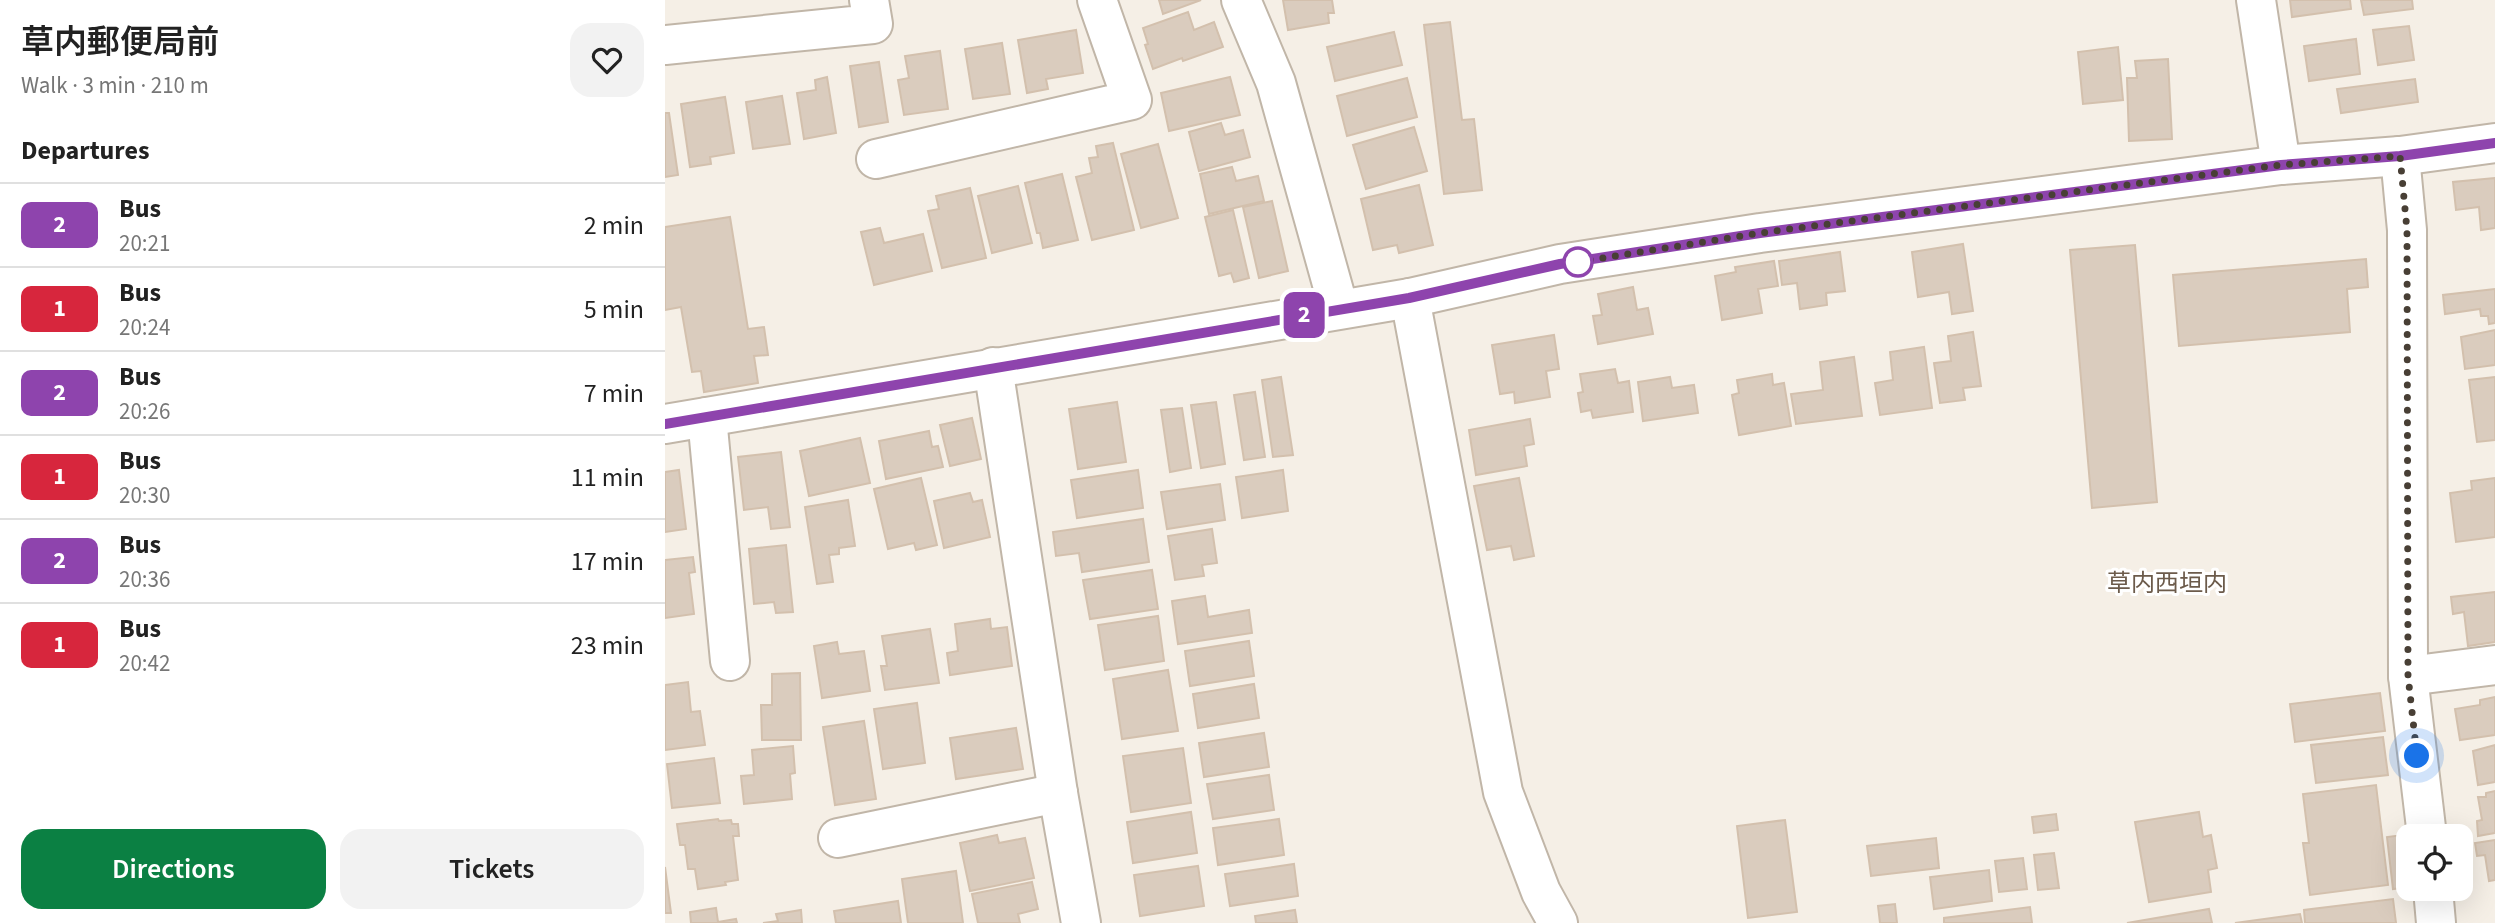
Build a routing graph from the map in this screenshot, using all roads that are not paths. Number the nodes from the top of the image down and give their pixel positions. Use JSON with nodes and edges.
{"nodes":[{"id":1,"x":869,"y":0,"type":"edge"},
{"id":2,"x":1097,"y":0,"type":"edge"},
{"id":3,"x":1241,"y":0,"type":"edge"},
{"id":4,"x":2256,"y":0,"type":"edge"},
{"id":5,"x":665,"y":46,"type":"edge"},
{"id":6,"x":2495,"y":143,"type":"edge"},
{"id":7,"x":2400,"y":156,"type":"junction"},
{"id":8,"x":876,"y":159,"type":"dead end"},
{"id":9,"x":2281,"y":165,"type":"junction"},
{"id":10,"x":1409,"y":298,"type":"junction"},
{"id":11,"x":1339,"y":309,"type":"junction"},
{"id":12,"x":993,"y":367,"type":"junction"},
{"id":13,"x":707,"y":417,"type":"junction"},
{"id":14,"x":665,"y":424,"type":"edge"},
{"id":15,"x":730,"y":661,"type":"dead end"},
{"id":16,"x":2495,"y":665,"type":"edge"},
{"id":17,"x":2408,"y":676,"type":"junction"},
{"id":18,"x":1058,"y":793,"type":"junction"},
{"id":19,"x":2426,"y":824,"type":"edge"},
{"id":20,"x":838,"y":838,"type":"dead end"},
{"id":21,"x":2434,"y":901,"type":"edge"},
{"id":22,"x":1081,"y":923,"type":"edge"},
{"id":23,"x":1558,"y":923,"type":"edge"},
{"id":24,"x":2437,"y":923,"type":"edge"}],
"edges":[{"from":1,"to":5,"type":"street"},
{"from":2,"to":8,"type":"street"},
{"from":3,"to":11,"type":"street"},
{"from":4,"to":9,"type":"street"},
{"from":6,"to":7,"type":"street"},
{"from":7,"to":9,"type":"street"},
{"from":7,"to":17,"type":"street"},
{"from":9,"to":10,"type":"street"},
{"from":10,"to":11,"type":"street"},
{"from":10,"to":23,"type":"street"},
{"from":11,"to":12,"type":"street"},
{"from":12,"to":13,"type":"street"},
{"from":12,"to":18,"type":"street"},
{"from":13,"to":14,"type":"street"},
{"from":13,"to":15,"type":"street"},
{"from":16,"to":17,"type":"street"},
{"from":17,"to":19,"type":"street"},
{"from":18,"to":20,"type":"street"},
{"from":18,"to":22,"type":"street"},
{"from":21,"to":24,"type":"street"}]}
